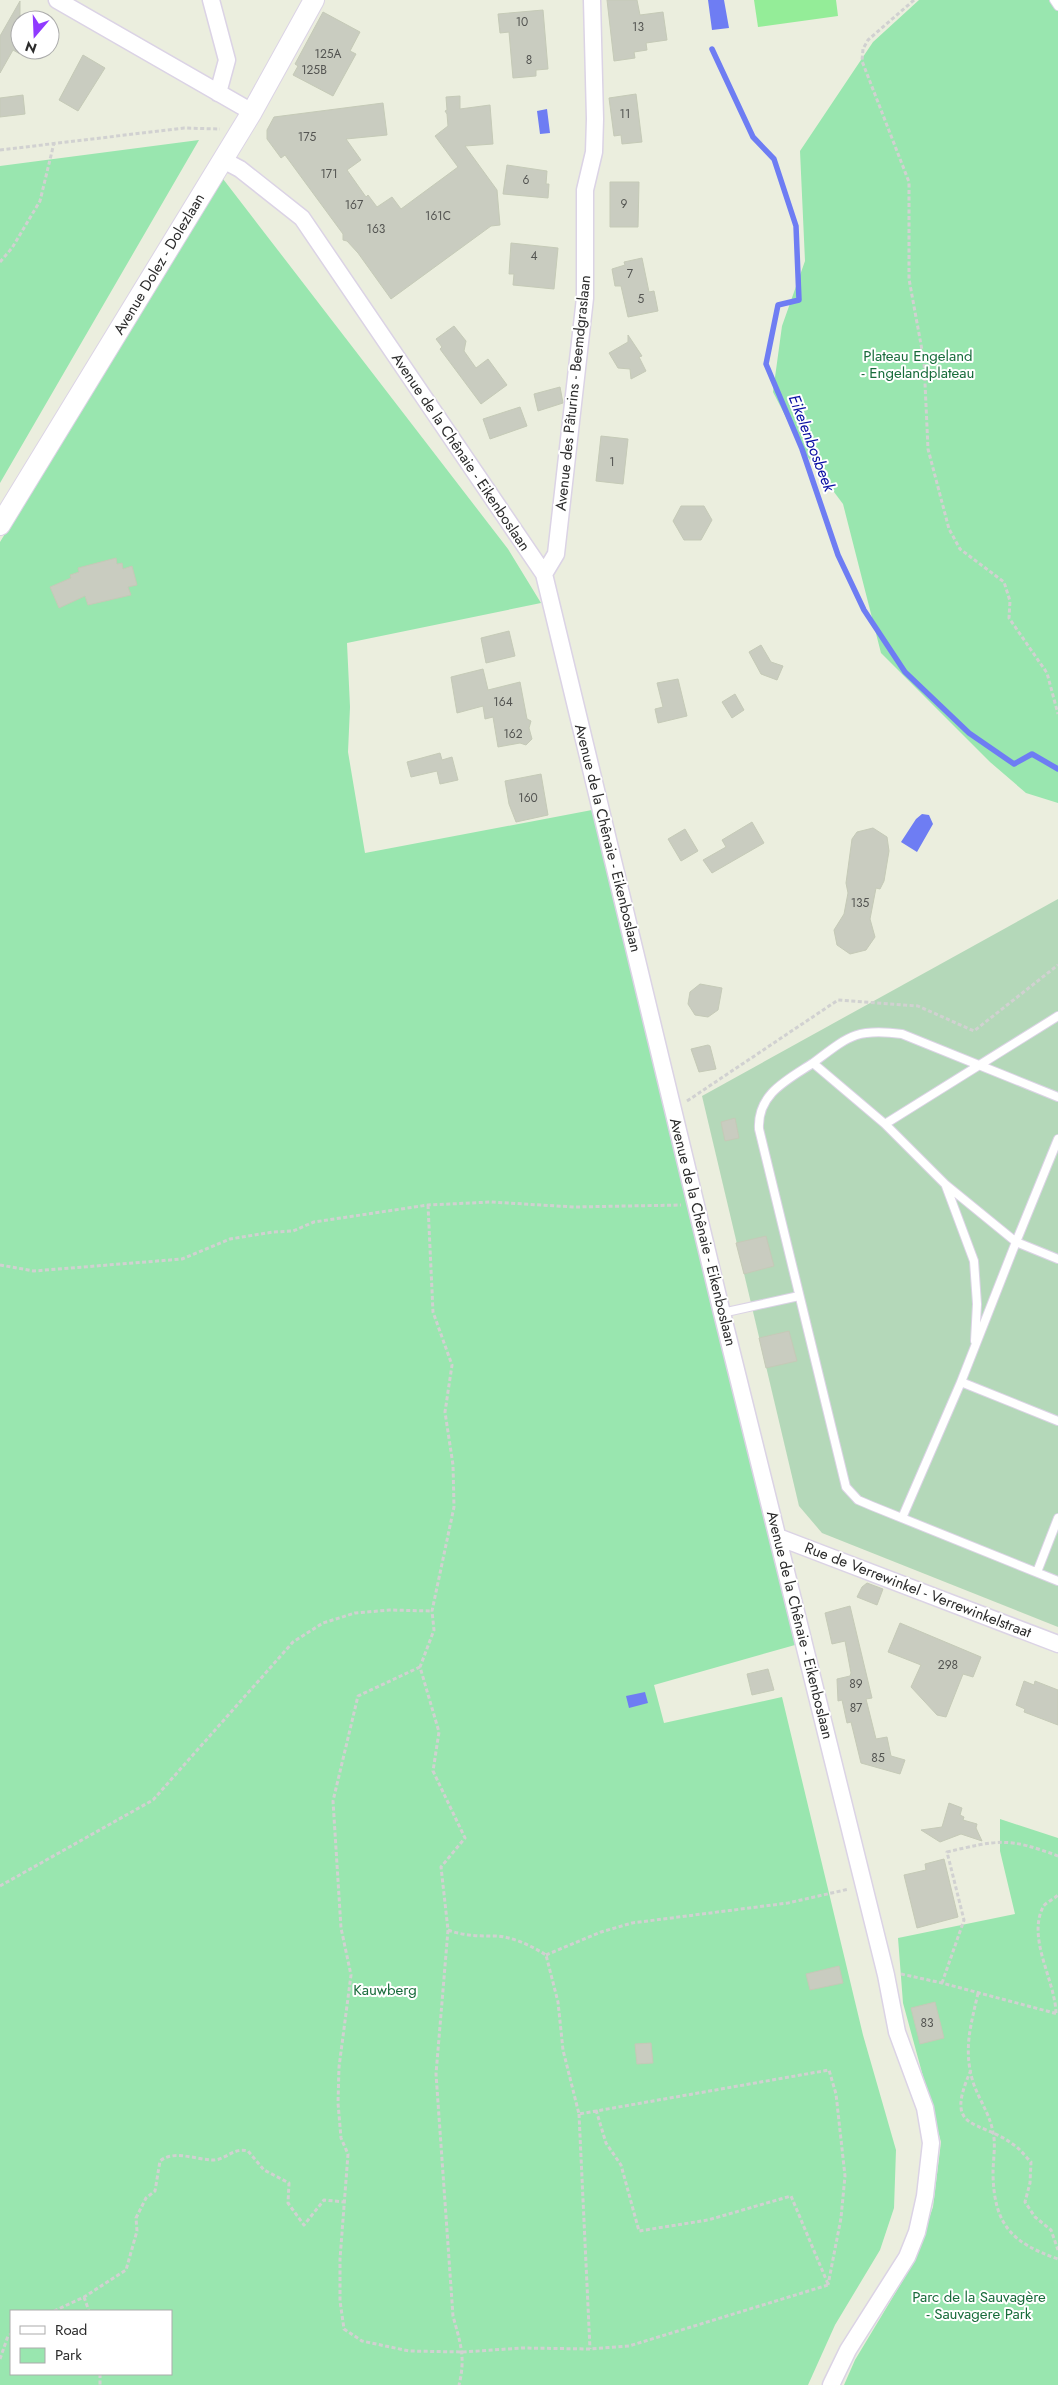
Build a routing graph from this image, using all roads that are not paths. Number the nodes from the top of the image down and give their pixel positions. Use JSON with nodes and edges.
{"nodes":[{"id":1,"x":57,"y":0,"type":"edge"},
{"id":2,"x":211,"y":0,"type":"edge"},
{"id":3,"x":314,"y":0,"type":"edge"},
{"id":4,"x":592,"y":0,"type":"edge"},
{"id":5,"x":1054,"y":0,"type":"edge"},
{"id":6,"x":1058,"y":6,"type":"edge"},
{"id":7,"x":218,"y":94,"type":"junction"},
{"id":8,"x":252,"y":112,"type":"junction"},
{"id":9,"x":223,"y":160,"type":"junction"},
{"id":10,"x":0,"y":525,"type":"edge"},
{"id":11,"x":544,"y":574,"type":"junction"},
{"id":12,"x":1058,"y":1016,"type":"edge"},
{"id":13,"x":813,"y":1063,"type":"junction"},
{"id":14,"x":979,"y":1065,"type":"junction"},
{"id":15,"x":1058,"y":1097,"type":"edge"},
{"id":16,"x":885,"y":1124,"type":"junction"},
{"id":17,"x":1058,"y":1138,"type":"edge"},
{"id":18,"x":945,"y":1184,"type":"junction"},
{"id":19,"x":1016,"y":1242,"type":"junction"},
{"id":20,"x":1058,"y":1259,"type":"edge"},
{"id":21,"x":799,"y":1296,"type":"junction"},
{"id":22,"x":722,"y":1313,"type":"junction"},
{"id":23,"x":974,"y":1348,"type":"junction"},
{"id":24,"x":961,"y":1382,"type":"junction"},
{"id":25,"x":1058,"y":1421,"type":"edge"},
{"id":26,"x":902,"y":1518,"type":"junction"},
{"id":27,"x":1058,"y":1518,"type":"edge"},
{"id":28,"x":778,"y":1537,"type":"junction"},
{"id":29,"x":1037,"y":1572,"type":"junction"},
{"id":30,"x":1058,"y":1581,"type":"edge"},
{"id":31,"x":1058,"y":1644,"type":"edge"},
{"id":32,"x":831,"y":2385,"type":"edge"}],
"edges":[{"from":1,"to":7,"type":"street"},
{"from":2,"to":7,"type":"street"},
{"from":3,"to":8,"type":"street","name":"Avenue Dolez - Dolezlaan"},
{"from":4,"to":11,"type":"street","name":"Avenue des Pâturins - Beemdgraslaan"},
{"from":5,"to":6,"type":"lane"},
{"from":7,"to":8,"type":"street"},
{"from":8,"to":9,"type":"street","name":"Avenue Dolez - Dolezlaan"},
{"from":9,"to":10,"type":"street","name":"Avenue Dolez - Dolezlaan"},
{"from":9,"to":11,"type":"street","name":"Avenue de la Chênaie - Eikenboslaan"},
{"from":11,"to":22,"type":"street","name":"Avenue de la Chênaie - Eikenboslaan"},
{"from":12,"to":14,"type":"lane"},
{"from":13,"to":14,"type":"lane"},
{"from":13,"to":16,"type":"lane"},
{"from":13,"to":21,"type":"lane"},
{"from":14,"to":15,"type":"lane"},
{"from":14,"to":16,"type":"lane"},
{"from":16,"to":18,"type":"lane"},
{"from":17,"to":19,"type":"lane"},
{"from":18,"to":19,"type":"lane"},
{"from":18,"to":23,"type":"lane"},
{"from":19,"to":20,"type":"lane"},
{"from":19,"to":23,"type":"lane"},
{"from":21,"to":22,"type":"lane"},
{"from":21,"to":26,"type":"lane"},
{"from":22,"to":28,"type":"street","name":"Avenue de la Chênaie - Eikenboslaan"},
{"from":23,"to":24,"type":"lane"},
{"from":24,"to":25,"type":"lane"},
{"from":24,"to":26,"type":"lane"},
{"from":26,"to":29,"type":"lane"},
{"from":27,"to":29,"type":"lane"},
{"from":28,"to":31,"type":"street","name":"Rue de Verrewinkel - Verrewinkelstraat"},
{"from":28,"to":32,"type":"street","name":"Avenue de la Chênaie - Eikenboslaan"},
{"from":29,"to":30,"type":"lane"}]}
